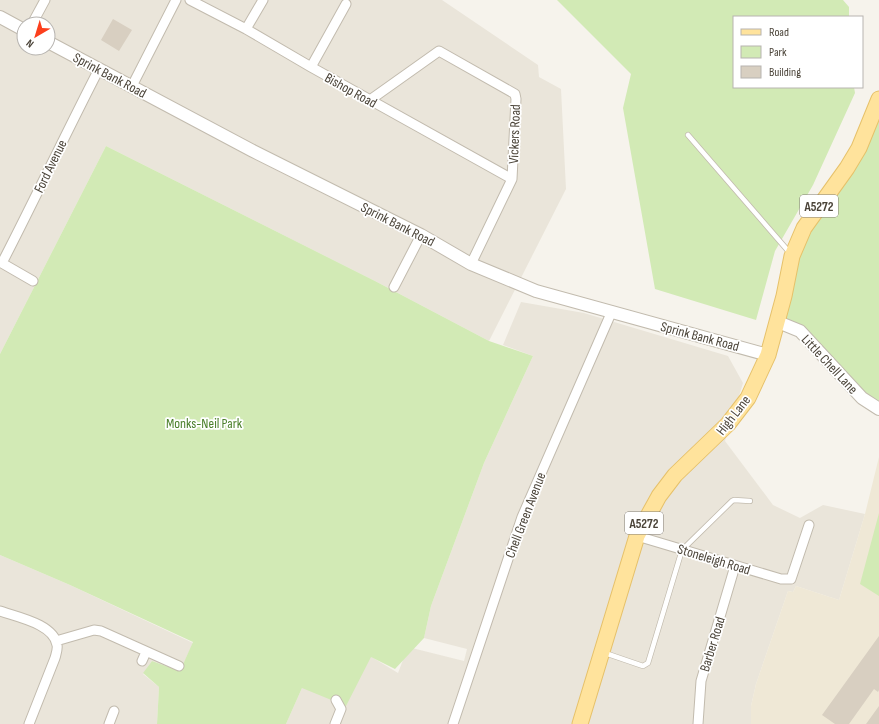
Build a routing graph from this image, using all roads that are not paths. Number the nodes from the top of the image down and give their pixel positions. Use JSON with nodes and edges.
{"nodes":[{"id":1,"x":45,"y":0,"type":"edge"},
{"id":2,"x":176,"y":0,"type":"edge"},
{"id":3,"x":190,"y":0,"type":"edge"},
{"id":4,"x":263,"y":0,"type":"edge"},
{"id":5,"x":346,"y":4,"type":"dead end"},
{"id":6,"x":36,"y":16,"type":"edge"},
{"id":7,"x":0,"y":17,"type":"edge"},
{"id":8,"x":16,"y":26,"type":"edge"},
{"id":9,"x":246,"y":29,"type":"junction"},
{"id":10,"x":56,"y":46,"type":"edge"},
{"id":11,"x":311,"y":68,"type":"junction"},
{"id":12,"x":99,"y":69,"type":"junction"},
{"id":13,"x":132,"y":86,"type":"junction"},
{"id":14,"x":879,"y":99,"type":"edge"},
{"id":15,"x":370,"y":100,"type":"junction"},
{"id":16,"x":688,"y":134,"type":"dead end"},
{"id":17,"x":512,"y":179,"type":"junction"},
{"id":18,"x":421,"y":235,"type":"junction"},
{"id":19,"x":792,"y":256,"type":"junction"},
{"id":20,"x":1,"y":263,"type":"edge"},
{"id":21,"x":472,"y":264,"type":"junction"},
{"id":22,"x":33,"y":281,"type":"dead end"},
{"id":23,"x":394,"y":288,"type":"dead end"},
{"id":24,"x":612,"y":311,"type":"junction"},
{"id":25,"x":778,"y":322,"type":"junction"},
{"id":26,"x":768,"y":354,"type":"junction"},
{"id":27,"x":879,"y":409,"type":"edge"},
{"id":28,"x":750,"y":501,"type":"dead end"},
{"id":29,"x":809,"y":525,"type":"dead end"},
{"id":30,"x":637,"y":536,"type":"junction"},
{"id":31,"x":682,"y":550,"type":"junction"},
{"id":32,"x":735,"y":566,"type":"junction"},
{"id":33,"x":0,"y":611,"type":"edge"},
{"id":34,"x":56,"y":641,"type":"junction"},
{"id":35,"x":146,"y":652,"type":"junction"},
{"id":36,"x":601,"y":652,"type":"junction"},
{"id":37,"x":142,"y":661,"type":"dead end"},
{"id":38,"x":179,"y":666,"type":"dead end"},
{"id":39,"x":336,"y":700,"type":"dead end"},
{"id":40,"x":114,"y":711,"type":"dead end"},
{"id":41,"x":29,"y":724,"type":"edge"},
{"id":42,"x":109,"y":724,"type":"edge"},
{"id":43,"x":335,"y":724,"type":"edge"},
{"id":44,"x":454,"y":724,"type":"edge"},
{"id":45,"x":580,"y":724,"type":"edge"},
{"id":46,"x":698,"y":724,"type":"edge"}],
"edges":[{"from":1,"to":6,"type":"street"},
{"from":2,"to":13,"type":"street"},
{"from":3,"to":9,"type":"street","name":"Bishop Road"},
{"from":4,"to":9,"type":"street"},
{"from":5,"to":11,"type":"street"},
{"from":7,"to":8,"type":"street"},
{"from":9,"to":11,"type":"street","name":"Bishop Road"},
{"from":10,"to":12,"type":"street","name":"Sprink Bank Road"},
{"from":11,"to":15,"type":"street","name":"Bishop Road"},
{"from":12,"to":13,"type":"street","name":"Sprink Bank Road"},
{"from":12,"to":20,"type":"street","name":"Ford Avenue"},
{"from":13,"to":18,"type":"street","name":"Sprink Bank Road"},
{"from":14,"to":19,"type":"main road","name":"High Lane","number":"A5272"},
{"from":15,"to":17,"type":"street","name":"Bishop Road"},
{"from":15,"to":17,"type":"street","name":"Vickers Road"},
{"from":16,"to":19,"type":"lane"},
{"from":17,"to":21,"type":"street","name":"Vickers Road"},
{"from":18,"to":21,"type":"street","name":"Sprink Bank Road"},
{"from":18,"to":23,"type":"street"},
{"from":19,"to":25,"type":"main road","name":"High Lane","number":"A5272"},
{"from":20,"to":22,"type":"street"},
{"from":21,"to":24,"type":"street","name":"Sprink Bank Road"},
{"from":24,"to":26,"type":"street","name":"Sprink Bank Road"},
{"from":24,"to":44,"type":"street","name":"Chell Green Avenue"},
{"from":25,"to":26,"type":"main road","name":"High Lane","number":"A5272"},
{"from":25,"to":27,"type":"street","name":"Little Chell Lane"},
{"from":26,"to":30,"type":"main road","name":"High Lane","number":"A5272"},
{"from":28,"to":31,"type":"lane"},
{"from":29,"to":32,"type":"street","name":"Stoneleigh Road"},
{"from":30,"to":31,"type":"street","name":"Stoneleigh Road"},
{"from":30,"to":36,"type":"main road","name":"High Lane","number":"A5272"},
{"from":31,"to":32,"type":"street","name":"Stoneleigh Road"},
{"from":31,"to":36,"type":"lane"},
{"from":32,"to":46,"type":"street","name":"Barber Road"},
{"from":33,"to":34,"type":"street"},
{"from":34,"to":35,"type":"street"},
{"from":34,"to":41,"type":"street"},
{"from":35,"to":37,"type":"street"},
{"from":35,"to":38,"type":"street"},
{"from":36,"to":45,"type":"main road","name":"High Lane","number":"A5272"},
{"from":39,"to":43,"type":"street"},
{"from":40,"to":42,"type":"street"}]}
